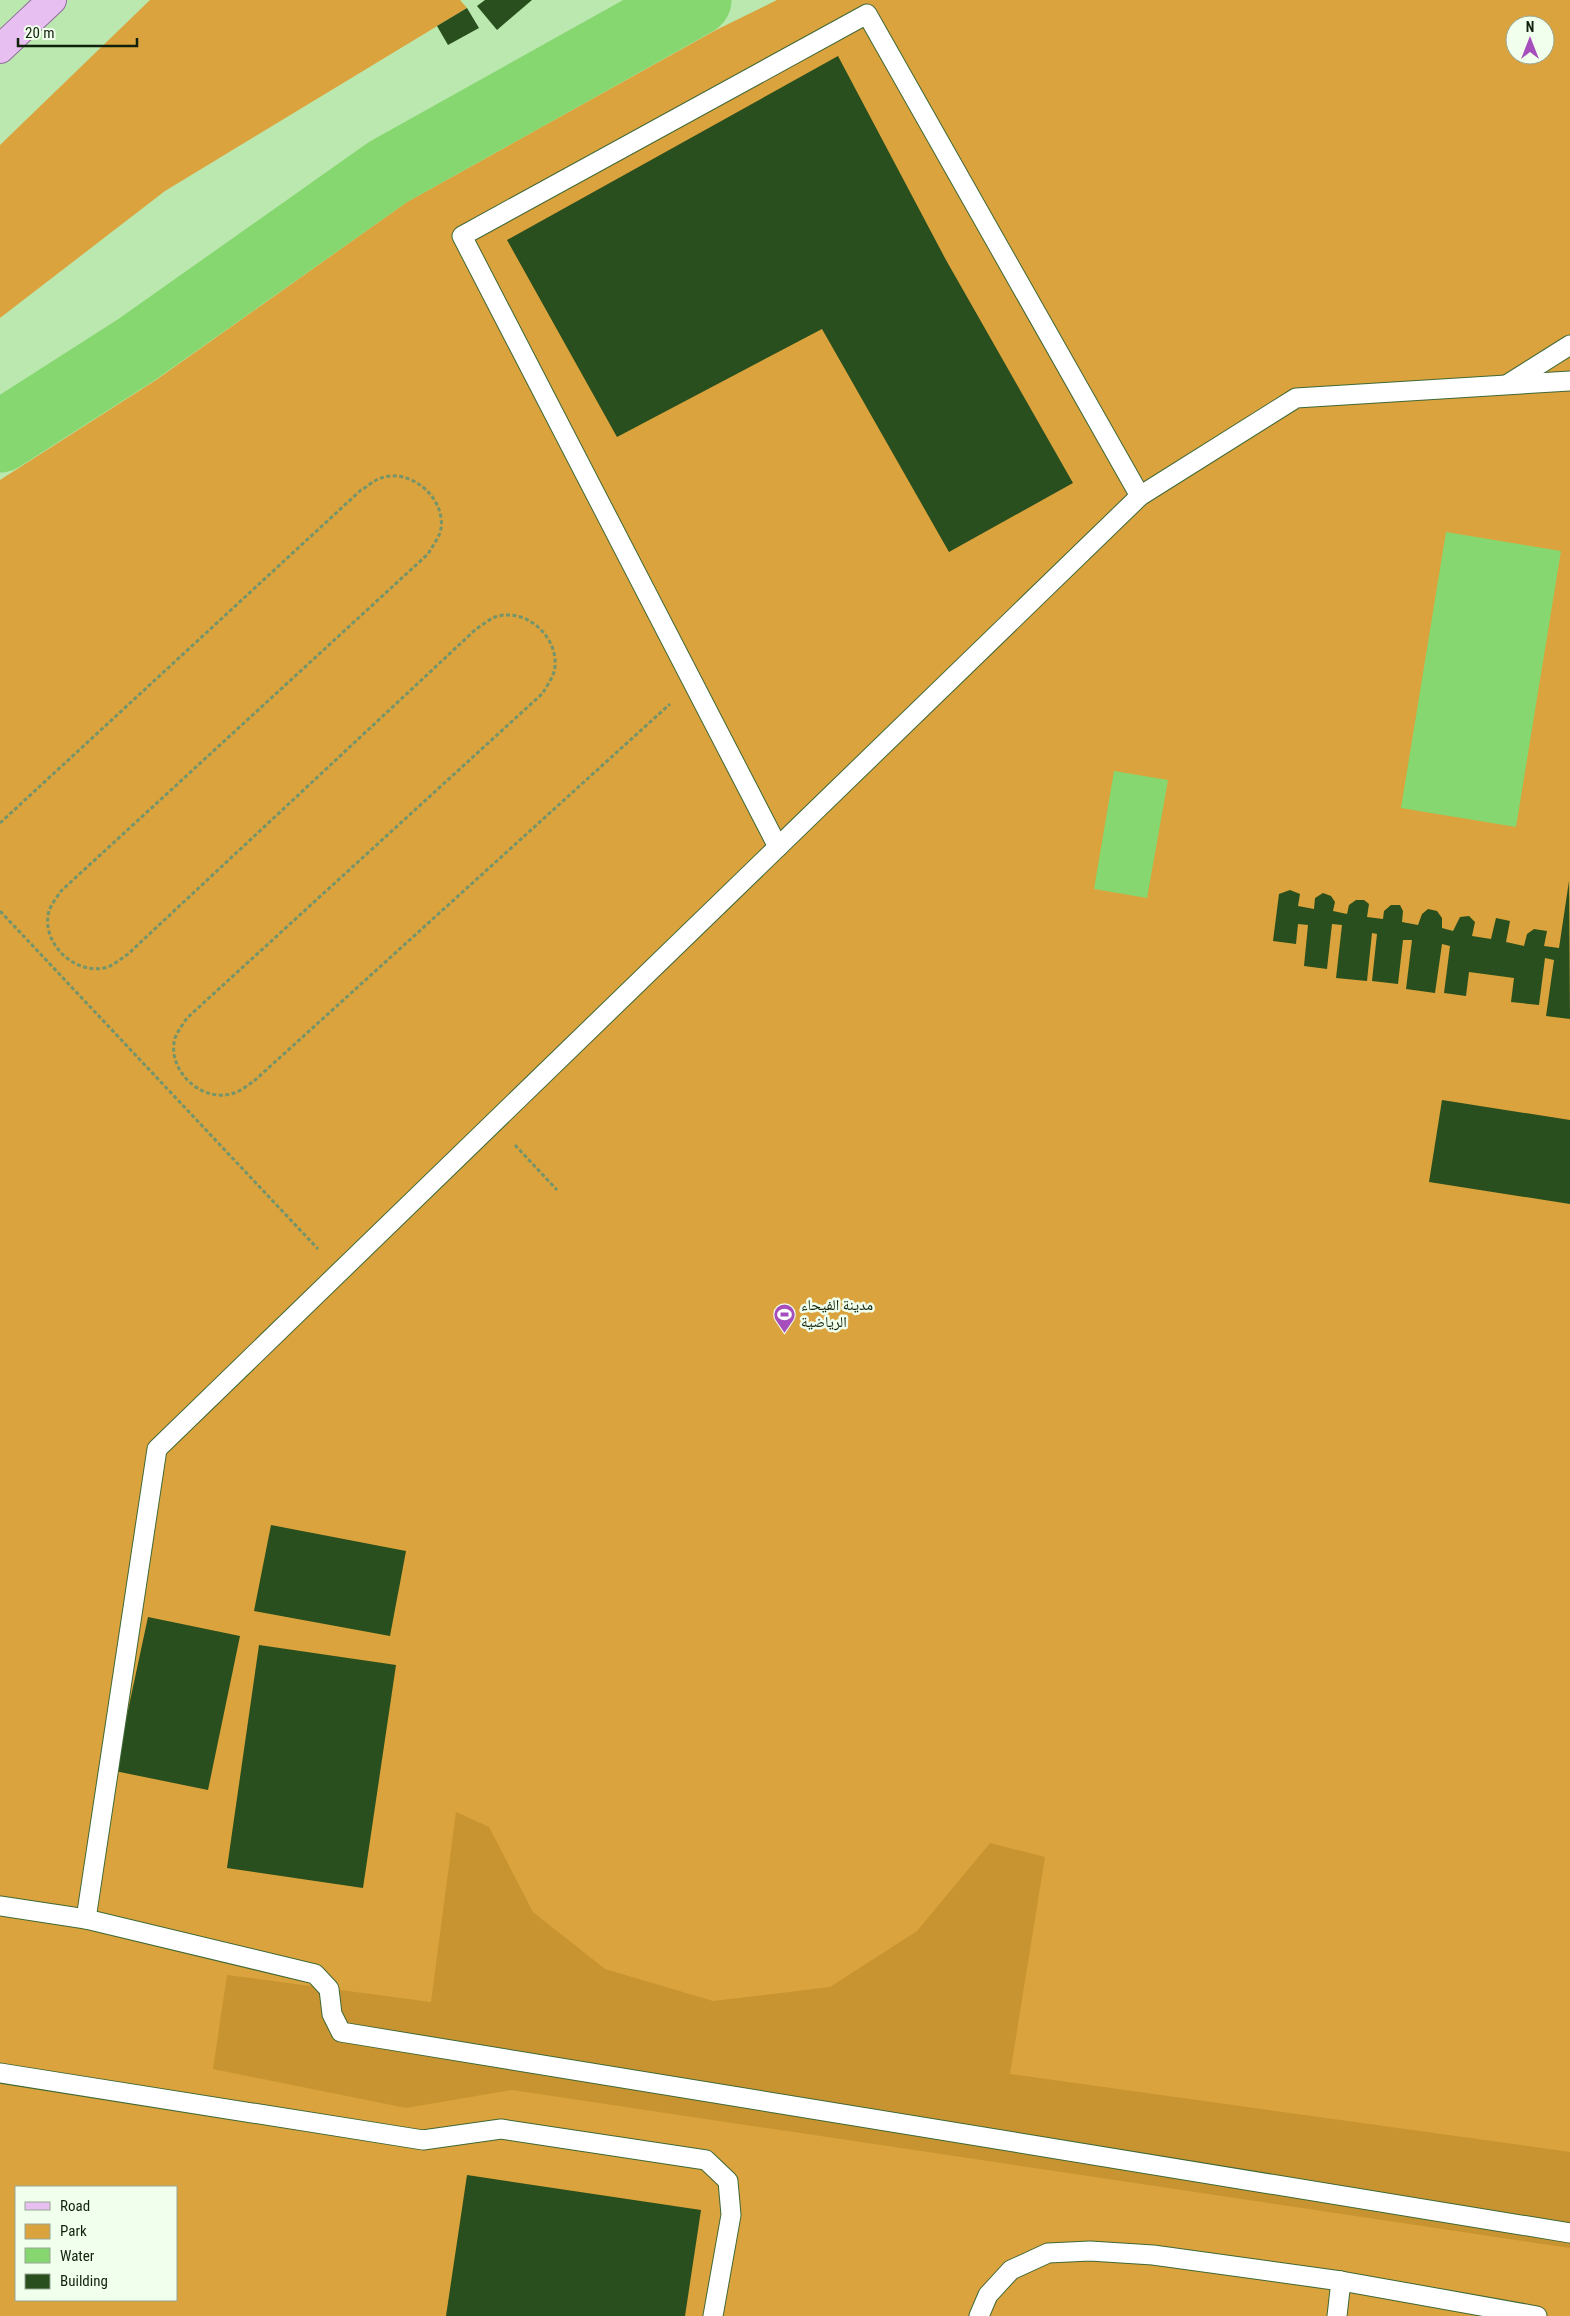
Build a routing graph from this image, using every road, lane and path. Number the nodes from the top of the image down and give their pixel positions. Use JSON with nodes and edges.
{"nodes":[{"id":1,"x":52,"y":0,"type":"edge"},
{"id":2,"x":0,"y":49,"type":"edge"},
{"id":3,"x":1570,"y":345,"type":"edge"},
{"id":4,"x":1570,"y":381,"type":"edge"},
{"id":5,"x":1507,"y":385,"type":"junction"},
{"id":6,"x":1140,"y":496,"type":"junction"},
{"id":7,"x":693,"y":683,"type":"junction"},
{"id":8,"x":0,"y":823,"type":"edge"},
{"id":9,"x":778,"y":847,"type":"junction"},
{"id":10,"x":0,"y":911,"type":"edge"},
{"id":11,"x":494,"y":1123,"type":"junction"},
{"id":12,"x":556,"y":1190,"type":"dead end"},
{"id":13,"x":340,"y":1272,"type":"junction"},
{"id":14,"x":0,"y":1906,"type":"edge"},
{"id":15,"x":86,"y":1919,"type":"junction"},
{"id":16,"x":0,"y":2073,"type":"edge"},
{"id":17,"x":1570,"y":2234,"type":"edge"},
{"id":18,"x":1342,"y":2281,"type":"junction"},
{"id":19,"x":714,"y":2316,"type":"edge"},
{"id":20,"x":979,"y":2316,"type":"edge"},
{"id":21,"x":1336,"y":2316,"type":"edge"},
{"id":22,"x":1537,"y":2316,"type":"edge"}],
"edges":[{"from":1,"to":2,"type":"main road"},
{"from":3,"to":5,"type":"lane"},
{"from":4,"to":5,"type":"lane"},
{"from":5,"to":6,"type":"lane"},
{"from":6,"to":7,"type":"lane"},
{"from":6,"to":9,"type":"lane"},
{"from":7,"to":8,"type":"path"},
{"from":7,"to":9,"type":"lane"},
{"from":9,"to":11,"type":"lane"},
{"from":10,"to":13,"type":"path"},
{"from":11,"to":12,"type":"path"},
{"from":11,"to":13,"type":"lane"},
{"from":13,"to":15,"type":"lane"},
{"from":14,"to":15,"type":"lane"},
{"from":15,"to":17,"type":"lane"},
{"from":16,"to":19,"type":"lane"},
{"from":18,"to":20,"type":"lane"},
{"from":18,"to":21,"type":"lane"},
{"from":18,"to":22,"type":"lane"}]}
